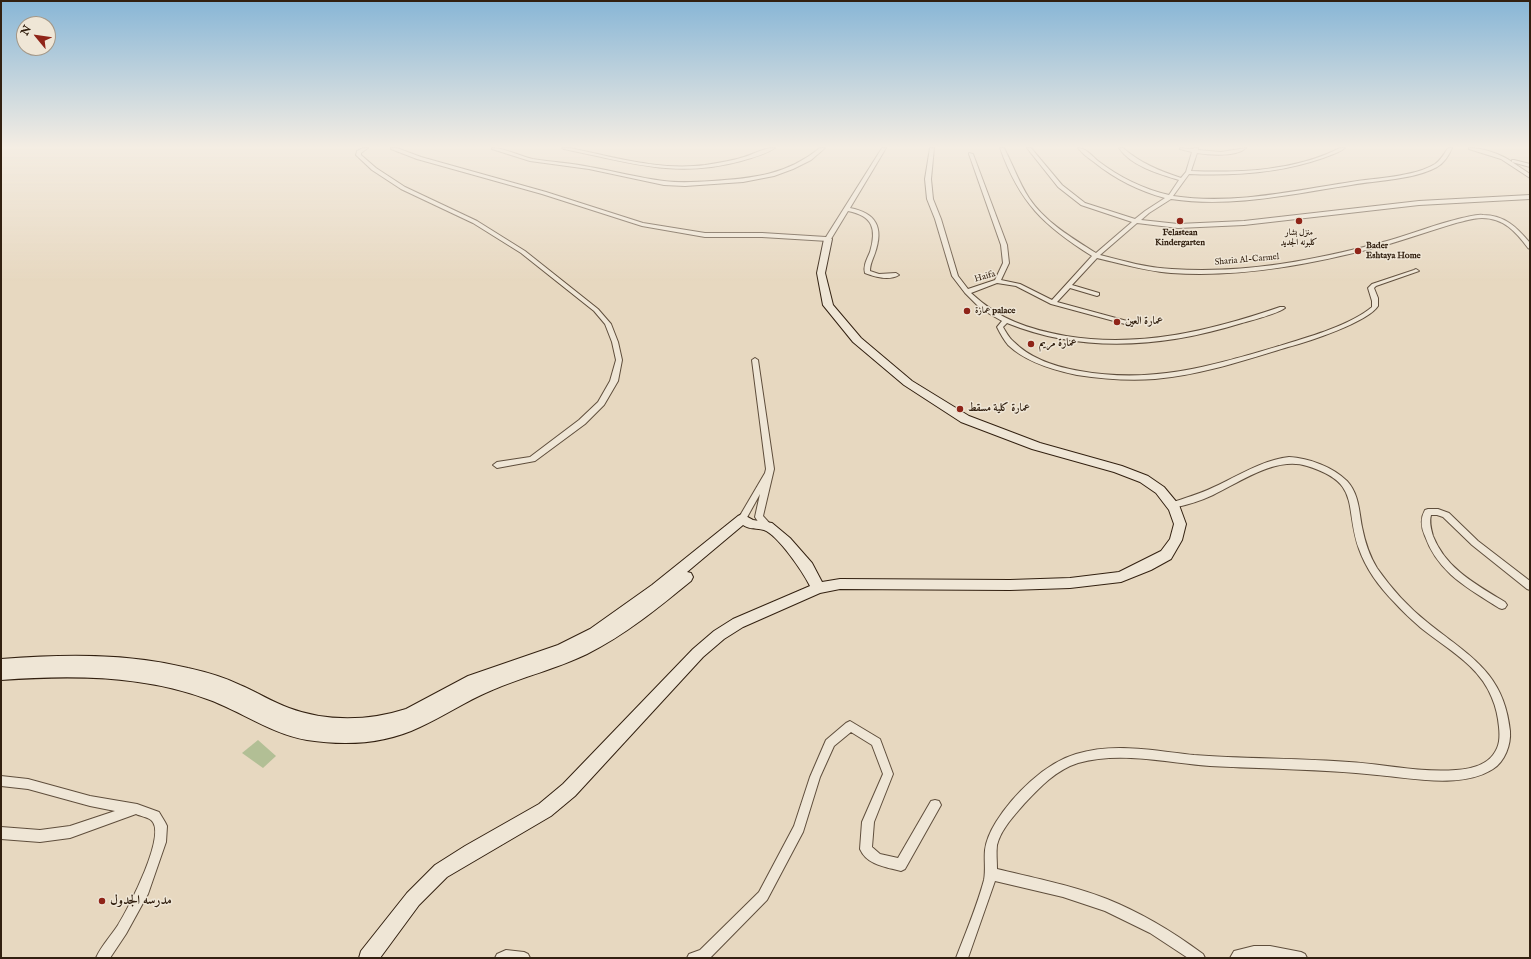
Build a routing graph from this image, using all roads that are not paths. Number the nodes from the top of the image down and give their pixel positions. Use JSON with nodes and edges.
{"nodes":[{"id":1,"x":413,"y":193,"type":"edge"},
{"id":2,"x":543,"y":193,"type":"edge"},
{"id":3,"x":857,"y":193,"type":"edge"},
{"id":4,"x":929,"y":193,"type":"edge"},
{"id":5,"x":985,"y":193,"type":"edge"},
{"id":6,"x":1024,"y":193,"type":"edge"},
{"id":7,"x":1069,"y":193,"type":"edge"},
{"id":8,"x":1152,"y":193,"type":"edge"},
{"id":9,"x":1173,"y":193,"type":"edge"},
{"id":10,"x":1293,"y":193,"type":"edge"},
{"id":11,"x":1170,"y":197,"type":"junction"},
{"id":12,"x":1530,"y":197,"type":"edge"},
{"id":13,"x":847,"y":209,"type":"junction"},
{"id":14,"x":1136,"y":221,"type":"junction"},
{"id":15,"x":828,"y":239,"type":"junction"},
{"id":16,"x":1530,"y":247,"type":"edge"},
{"id":17,"x":1096,"y":256,"type":"junction"},
{"id":18,"x":1416,"y":271,"type":"dead end"},
{"id":19,"x":896,"y":275,"type":"dead end"},
{"id":20,"x":998,"y":281,"type":"junction"},
{"id":21,"x":1068,"y":286,"type":"junction"},
{"id":22,"x":967,"y":292,"type":"junction"},
{"id":23,"x":1097,"y":294,"type":"dead end"},
{"id":24,"x":1053,"y":303,"type":"junction"},
{"id":25,"x":1282,"y":308,"type":"dead end"},
{"id":26,"x":1005,"y":321,"type":"junction"},
{"id":27,"x":1125,"y":322,"type":"dead end"},
{"id":28,"x":755,"y":360,"type":"dead end"},
{"id":29,"x":497,"y":466,"type":"dead end"},
{"id":30,"x":770,"y":469,"type":"junction"},
{"id":31,"x":1173,"y":505,"type":"junction"},
{"id":32,"x":746,"y":521,"type":"junction"},
{"id":33,"x":768,"y":526,"type":"junction"},
{"id":34,"x":1530,"y":586,"type":"edge"},
{"id":35,"x":818,"y":588,"type":"junction"},
{"id":36,"x":1502,"y":605,"type":"dead end"},
{"id":37,"x":1,"y":665,"type":"edge"},
{"id":38,"x":1,"y":674,"type":"edge"},
{"id":39,"x":1,"y":781,"type":"edge"},
{"id":40,"x":935,"y":805,"type":"dead end"},
{"id":41,"x":137,"y":809,"type":"junction"},
{"id":42,"x":1,"y":833,"type":"edge"},
{"id":43,"x":991,"y":874,"type":"junction"},
{"id":44,"x":102,"y":958,"type":"edge"},
{"id":45,"x":368,"y":958,"type":"edge"},
{"id":46,"x":501,"y":958,"type":"edge"},
{"id":47,"x":524,"y":958,"type":"edge"},
{"id":48,"x":693,"y":958,"type":"edge"},
{"id":49,"x":962,"y":958,"type":"edge"},
{"id":50,"x":1199,"y":958,"type":"edge"},
{"id":51,"x":1236,"y":958,"type":"edge"},
{"id":52,"x":1301,"y":958,"type":"edge"}],
"edges":[{"from":1,"to":29,"type":"street"},
{"from":2,"to":15,"type":"street"},
{"from":3,"to":13,"type":"street"},
{"from":4,"to":22,"type":"street"},
{"from":5,"to":20,"type":"street"},
{"from":6,"to":17,"type":"street"},
{"from":7,"to":14,"type":"street"},
{"from":8,"to":11,"type":"street"},
{"from":9,"to":11,"type":"street"},
{"from":10,"to":11,"type":"street"},
{"from":11,"to":14,"type":"street"},
{"from":12,"to":14,"type":"street"},
{"from":13,"to":15,"type":"street"},
{"from":13,"to":19,"type":"street"},
{"from":14,"to":17,"type":"street"},
{"from":15,"to":31,"type":"street"},
{"from":16,"to":17,"type":"street","name":"Sharia Al-Carmel"},
{"from":17,"to":21,"type":"street"},
{"from":18,"to":26,"type":"street"},
{"from":20,"to":22,"type":"street","name":"Haifa"},
{"from":20,"to":24,"type":"street","name":"Haifa"},
{"from":21,"to":23,"type":"street"},
{"from":21,"to":24,"type":"street"},
{"from":22,"to":26,"type":"street","name":"Haifa"},
{"from":24,"to":27,"type":"street","name":"Haifa"},
{"from":25,"to":26,"type":"street","name":"Haifa"},
{"from":28,"to":30,"type":"street"},
{"from":30,"to":32,"type":"street"},
{"from":30,"to":33,"type":"street"},
{"from":31,"to":35,"type":"street"},
{"from":31,"to":43,"type":"street"},
{"from":32,"to":33,"type":"street"},
{"from":32,"to":37,"type":"street"},
{"from":32,"to":38,"type":"street"},
{"from":33,"to":35,"type":"street"},
{"from":34,"to":36,"type":"street"},
{"from":35,"to":45,"type":"street"},
{"from":39,"to":41,"type":"street"},
{"from":40,"to":48,"type":"street"},
{"from":41,"to":42,"type":"street"},
{"from":41,"to":44,"type":"street"},
{"from":43,"to":49,"type":"street"},
{"from":43,"to":50,"type":"street"},
{"from":46,"to":47,"type":"street"},
{"from":51,"to":52,"type":"street"}]}
